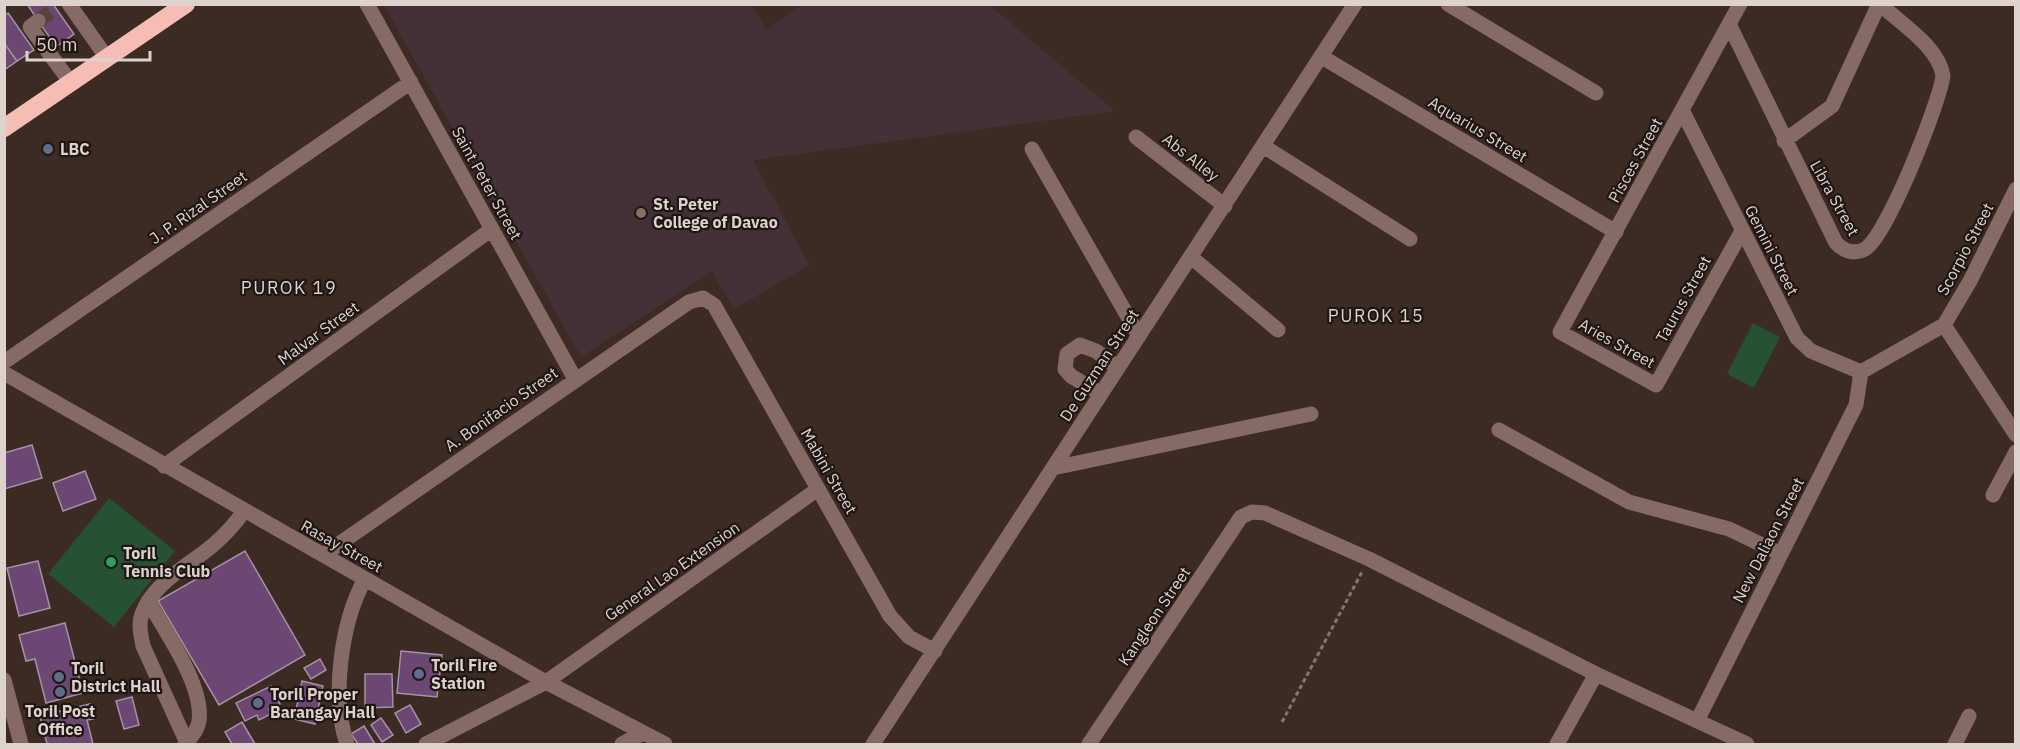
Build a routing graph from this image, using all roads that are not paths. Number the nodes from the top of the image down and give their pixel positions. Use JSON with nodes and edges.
{"nodes":[{"id":1,"x":186,"y":4,"type":"edge"},
{"id":2,"x":366,"y":4,"type":"edge"},
{"id":3,"x":1355,"y":4,"type":"edge"},
{"id":4,"x":1448,"y":4,"type":"edge"},
{"id":5,"x":1740,"y":4,"type":"edge"},
{"id":6,"x":1880,"y":4,"type":"edge"},
{"id":7,"x":62,"y":6,"type":"edge"},
{"id":8,"x":38,"y":21,"type":"dead end"},
{"id":9,"x":1730,"y":26,"type":"junction"},
{"id":10,"x":1322,"y":57,"type":"junction"},
{"id":11,"x":107,"y":58,"type":"junction"},
{"id":12,"x":411,"y":82,"type":"junction"},
{"id":13,"x":71,"y":83,"type":"junction"},
{"id":14,"x":1596,"y":93,"type":"dead end"},
{"id":15,"x":1683,"y":112,"type":"junction"},
{"id":16,"x":4,"y":128,"type":"edge"},
{"id":17,"x":1136,"y":137,"type":"dead end"},
{"id":18,"x":1784,"y":141,"type":"junction"},
{"id":19,"x":1263,"y":146,"type":"junction"},
{"id":20,"x":1032,"y":149,"type":"dead end"},
{"id":21,"x":2016,"y":189,"type":"edge"},
{"id":22,"x":1225,"y":206,"type":"junction"},
{"id":23,"x":492,"y":229,"type":"junction"},
{"id":24,"x":1742,"y":231,"type":"junction"},
{"id":25,"x":1616,"y":232,"type":"junction"},
{"id":26,"x":1410,"y":239,"type":"dead end"},
{"id":27,"x":1191,"y":256,"type":"junction"},
{"id":28,"x":703,"y":298,"type":"joint"},
{"id":29,"x":1944,"y":325,"type":"junction"},
{"id":30,"x":1278,"y":330,"type":"dead end"},
{"id":31,"x":1560,"y":332,"type":"joint"},
{"id":32,"x":1139,"y":336,"type":"junction"},
{"id":33,"x":4,"y":362,"type":"edge"},
{"id":34,"x":1118,"y":368,"type":"junction"},
{"id":35,"x":1861,"y":372,"type":"junction"},
{"id":36,"x":4,"y":373,"type":"edge"},
{"id":37,"x":575,"y":379,"type":"junction"},
{"id":38,"x":1656,"y":385,"type":"joint"},
{"id":39,"x":1101,"y":394,"type":"junction"},
{"id":40,"x":1311,"y":414,"type":"dead end"},
{"id":41,"x":1498,"y":430,"type":"dead end"},
{"id":42,"x":2016,"y":435,"type":"edge"},
{"id":43,"x":2016,"y":452,"type":"edge"},
{"id":44,"x":164,"y":466,"type":"junction"},
{"id":45,"x":1053,"y":468,"type":"junction"},
{"id":46,"x":818,"y":489,"type":"junction"},
{"id":47,"x":1993,"y":495,"type":"dead end"},
{"id":48,"x":244,"y":511,"type":"junction"},
{"id":49,"x":1781,"y":554,"type":"junction"},
{"id":50,"x":323,"y":555,"type":"junction"},
{"id":51,"x":365,"y":579,"type":"junction"},
{"id":52,"x":148,"y":601,"type":"junction"},
{"id":53,"x":935,"y":651,"type":"junction"},
{"id":54,"x":1596,"y":674,"type":"junction"},
{"id":55,"x":4,"y":680,"type":"edge"},
{"id":56,"x":546,"y":682,"type":"junction"},
{"id":57,"x":1969,"y":716,"type":"dead end"},
{"id":58,"x":1697,"y":721,"type":"junction"},
{"id":59,"x":643,"y":733,"type":"junction"},
{"id":60,"x":21,"y":744,"type":"edge"},
{"id":61,"x":186,"y":744,"type":"edge"},
{"id":62,"x":348,"y":744,"type":"edge"},
{"id":63,"x":426,"y":744,"type":"edge"},
{"id":64,"x":622,"y":744,"type":"edge"},
{"id":65,"x":665,"y":744,"type":"edge"},
{"id":66,"x":873,"y":744,"type":"edge"},
{"id":67,"x":1089,"y":744,"type":"edge"},
{"id":68,"x":1557,"y":744,"type":"edge"},
{"id":69,"x":1747,"y":744,"type":"edge"},
{"id":70,"x":1955,"y":744,"type":"edge"}],
"edges":[{"from":1,"to":11,"type":"highway"},
{"from":2,"to":12,"type":"street","name":"Saint Peter Street"},
{"from":3,"to":10,"type":"street","name":"De Guzman Street"},
{"from":4,"to":14,"type":"street"},
{"from":5,"to":9,"type":"street","name":"Pisces Street"},
{"from":6,"to":18,"type":"street"},
{"from":6,"to":18,"type":"street","name":"Libra Street"},
{"from":7,"to":11,"type":"street"},
{"from":8,"to":13,"type":"street"},
{"from":9,"to":15,"type":"street","name":"Pisces Street"},
{"from":9,"to":18,"type":"street","name":"Libra Street"},
{"from":10,"to":19,"type":"street","name":"De Guzman Street"},
{"from":10,"to":25,"type":"street","name":"Aquarius Street"},
{"from":11,"to":13,"type":"highway"},
{"from":12,"to":23,"type":"street","name":"Saint Peter Street"},
{"from":12,"to":33,"type":"street","name":"J. P. Rizal Street"},
{"from":13,"to":16,"type":"highway"},
{"from":15,"to":24,"type":"street","name":"Gemini Street"},
{"from":15,"to":25,"type":"street","name":"Pisces Street"},
{"from":17,"to":22,"type":"street","name":"Abs Alley"},
{"from":19,"to":22,"type":"street","name":"De Guzman Street"},
{"from":19,"to":26,"type":"street"},
{"from":20,"to":32,"type":"street"},
{"from":21,"to":29,"type":"street","name":"Scorpio Street"},
{"from":22,"to":27,"type":"street","name":"De Guzman Street"},
{"from":23,"to":37,"type":"street","name":"Saint Peter Street"},
{"from":23,"to":44,"type":"street","name":"Malvar Street"},
{"from":24,"to":35,"type":"street","name":"Gemini Street"},
{"from":24,"to":38,"type":"street","name":"Taurus Street"},
{"from":25,"to":31,"type":"street","name":"Pisces Street"},
{"from":27,"to":30,"type":"street"},
{"from":27,"to":32,"type":"street","name":"De Guzman Street"},
{"from":28,"to":37,"type":"street","name":"A. Bonifacio Street"},
{"from":28,"to":46,"type":"street","name":"Mabini Street"},
{"from":29,"to":35,"type":"street"},
{"from":29,"to":42,"type":"street"},
{"from":31,"to":38,"type":"street","name":"Aries Street"},
{"from":32,"to":34,"type":"street","name":"De Guzman Street"},
{"from":34,"to":39,"type":"street","name":"De Guzman Street"},
{"from":34,"to":39,"type":"street"},
{"from":35,"to":49,"type":"street","name":"New Daliaon Street"},
{"from":36,"to":44,"type":"street","name":"Rasay Street"},
{"from":37,"to":50,"type":"street","name":"A. Bonifacio Street"},
{"from":39,"to":45,"type":"street","name":"De Guzman Street"},
{"from":40,"to":45,"type":"street"},
{"from":41,"to":49,"type":"street"},
{"from":43,"to":47,"type":"street"},
{"from":44,"to":48,"type":"street","name":"Rasay Street"},
{"from":45,"to":53,"type":"street","name":"De Guzman Street"},
{"from":46,"to":53,"type":"street","name":"Mabini Street"},
{"from":46,"to":56,"type":"street","name":"General Lao Extension"},
{"from":48,"to":50,"type":"street","name":"Rasay Street"},
{"from":48,"to":52,"type":"street"},
{"from":49,"to":58,"type":"street","name":"New Daliaon Street"},
{"from":50,"to":51,"type":"street","name":"Rasay Street"},
{"from":51,"to":56,"type":"street","name":"Rasay Street"},
{"from":51,"to":62,"type":"street"},
{"from":52,"to":61,"type":"street"},
{"from":52,"to":61,"type":"street"},
{"from":53,"to":66,"type":"street","name":"De Guzman Street"},
{"from":54,"to":58,"type":"street"},
{"from":54,"to":67,"type":"street","name":"Kangleon Street"},
{"from":54,"to":68,"type":"street"},
{"from":55,"to":60,"type":"street"},
{"from":56,"to":59,"type":"street","name":"Rasay Street"},
{"from":56,"to":63,"type":"street","name":"General Lao Extension"},
{"from":57,"to":70,"type":"street"},
{"from":58,"to":69,"type":"street"},
{"from":59,"to":64,"type":"street"},
{"from":59,"to":65,"type":"street","name":"Rasay Street"}]}
